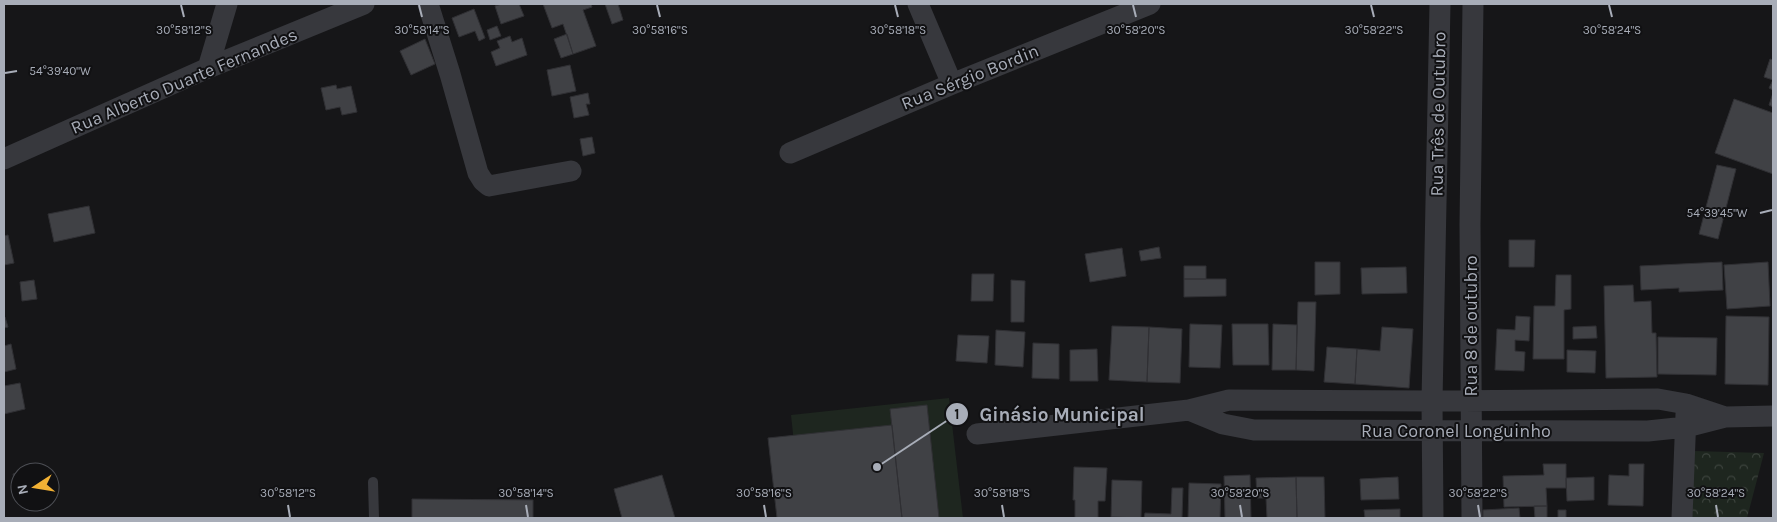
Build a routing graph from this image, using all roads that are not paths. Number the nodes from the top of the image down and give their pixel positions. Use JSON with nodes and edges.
{"nodes":[{"id":1,"x":227,"y":4,"type":"edge"},
{"id":2,"x":364,"y":4,"type":"edge"},
{"id":3,"x":428,"y":4,"type":"edge"},
{"id":4,"x":918,"y":4,"type":"edge"},
{"id":5,"x":1150,"y":4,"type":"edge"},
{"id":6,"x":1440,"y":4,"type":"edge"},
{"id":7,"x":1473,"y":4,"type":"edge"},
{"id":8,"x":208,"y":68,"type":"junction"},
{"id":9,"x":952,"y":84,"type":"junction"},
{"id":10,"x":790,"y":153,"type":"dead end"},
{"id":11,"x":4,"y":159,"type":"edge"},
{"id":12,"x":571,"y":171,"type":"dead end"},
{"id":13,"x":1470,"y":224,"type":"junction"},
{"id":14,"x":1437,"y":225,"type":"junction"},
{"id":15,"x":1315,"y":400,"type":"junction"},
{"id":16,"x":1573,"y":400,"type":"junction"},
{"id":17,"x":1432,"y":401,"type":"junction"},
{"id":18,"x":1471,"y":401,"type":"junction"},
{"id":19,"x":1686,"y":404,"type":"junction"},
{"id":20,"x":1188,"y":410,"type":"junction"},
{"id":21,"x":1773,"y":416,"type":"edge"},
{"id":22,"x":1725,"y":417,"type":"junction"},
{"id":23,"x":1686,"y":427,"type":"junction"},
{"id":24,"x":1315,"y":430,"type":"junction"},
{"id":25,"x":1574,"y":431,"type":"junction"},
{"id":26,"x":1432,"y":432,"type":"junction"},
{"id":27,"x":1472,"y":432,"type":"junction"},
{"id":28,"x":977,"y":434,"type":"dead end"},
{"id":29,"x":373,"y":482,"type":"dead end"},
{"id":30,"x":374,"y":518,"type":"edge"},
{"id":31,"x":1432,"y":518,"type":"edge"},
{"id":32,"x":1472,"y":518,"type":"edge"},
{"id":33,"x":1682,"y":518,"type":"edge"}],
"edges":[{"from":1,"to":8,"type":"street"},
{"from":2,"to":8,"type":"street","name":"Rua Alberto Duarte Fernandes"},
{"from":3,"to":12,"type":"street"},
{"from":4,"to":9,"type":"street"},
{"from":5,"to":9,"type":"street","name":"Rua Sérgio Bordin"},
{"from":6,"to":14,"type":"street","name":"Rua Três de Outubro"},
{"from":7,"to":13,"type":"street","name":"Rua Três de Outubro"},
{"from":8,"to":11,"type":"street","name":"Rua Alberto Duarte Fernandes"},
{"from":9,"to":10,"type":"street","name":"Rua Sérgio Bordin"},
{"from":13,"to":14,"type":"street"},
{"from":13,"to":18,"type":"street","name":"Rua 8 de outubro"},
{"from":14,"to":17,"type":"street","name":"Rua 8 de outubro"},
{"from":15,"to":17,"type":"street","name":"Rua Coronel Longuinho"},
{"from":15,"to":20,"type":"street","name":"Rua Coronel Longuinho"},
{"from":15,"to":24,"type":"street"},
{"from":16,"to":18,"type":"street","name":"Rua Coronel Longuinho"},
{"from":16,"to":19,"type":"street","name":"Rua Coronel Longuinho"},
{"from":16,"to":25,"type":"street"},
{"from":17,"to":18,"type":"street","name":"Rua Coronel Longuinho"},
{"from":17,"to":26,"type":"street","name":"Rua 8 de outubro"},
{"from":18,"to":27,"type":"street","name":"Rua 8 de outubro"},
{"from":19,"to":22,"type":"street","name":"Rua Coronel Longuinho"},
{"from":19,"to":23,"type":"street"},
{"from":20,"to":24,"type":"street","name":"Rua Coronel Longuinho"},
{"from":20,"to":28,"type":"street","name":"Rua Coronel Longuinho"},
{"from":21,"to":22,"type":"street","name":"Rua Coronel Longuinho"},
{"from":22,"to":23,"type":"street","name":"Rua Coronel Longuinho"},
{"from":23,"to":25,"type":"street","name":"Rua Coronel Longuinho"},
{"from":23,"to":33,"type":"street"},
{"from":24,"to":26,"type":"street","name":"Rua Coronel Longuinho"},
{"from":25,"to":27,"type":"street","name":"Rua Coronel Longuinho"},
{"from":26,"to":27,"type":"street","name":"Rua Coronel Longuinho"},
{"from":26,"to":31,"type":"street","name":"Rua 8 de outubro"},
{"from":27,"to":32,"type":"street","name":"Rua 8 de outubro"},
{"from":29,"to":30,"type":"lane"}]}
